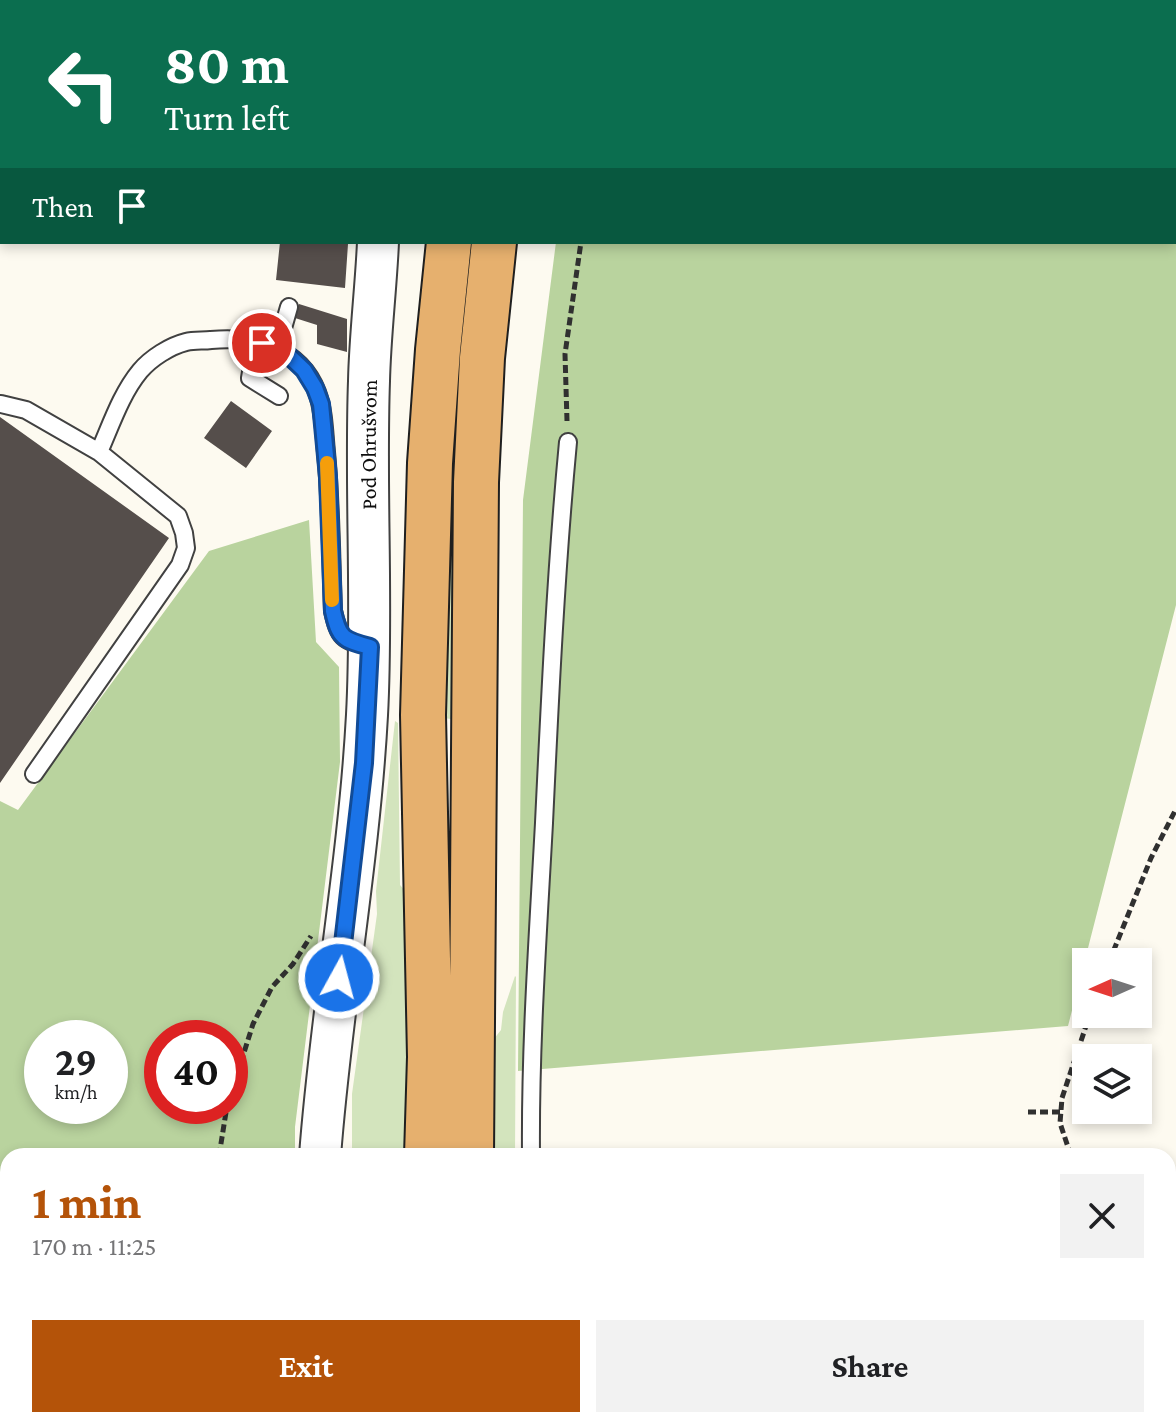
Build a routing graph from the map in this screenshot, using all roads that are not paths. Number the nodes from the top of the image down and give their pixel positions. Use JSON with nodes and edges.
{"nodes":[{"id":1,"x":378,"y":244,"type":"edge"},
{"id":2,"x":449,"y":244,"type":"edge"},
{"id":3,"x":494,"y":244,"type":"edge"},
{"id":4,"x":289,"y":307,"type":"dead end"},
{"id":5,"x":256,"y":342,"type":"junction"},
{"id":6,"x":277,"y":349,"type":"junction"},
{"id":7,"x":279,"y":396,"type":"dead end"},
{"id":8,"x":1,"y":404,"type":"edge"},
{"id":9,"x":568,"y":442,"type":"road end"},
{"id":10,"x":99,"y":452,"type":"junction"},
{"id":11,"x":370,"y":647,"type":"junction"},
{"id":12,"x":34,"y":774,"type":"dead end"},
{"id":13,"x":321,"y":1148,"type":"edge"},
{"id":14,"x":427,"y":1148,"type":"edge"},
{"id":15,"x":471,"y":1148,"type":"edge"},
{"id":16,"x":531,"y":1148,"type":"edge"}],
"edges":[{"from":1,"to":11,"type":"street","name":"Pod Ohrušvom"},
{"from":2,"to":14,"type":"highway"},
{"from":3,"to":15,"type":"highway"},
{"from":4,"to":6,"type":"lane"},
{"from":5,"to":6,"type":"lane"},
{"from":5,"to":7,"type":"lane"},
{"from":5,"to":10,"type":"lane"},
{"from":6,"to":11,"type":"lane"},
{"from":8,"to":10,"type":"lane"},
{"from":9,"to":16,"type":"lane"},
{"from":10,"to":12,"type":"lane"},
{"from":11,"to":13,"type":"street","name":"Pod Ohrušvom"}]}
